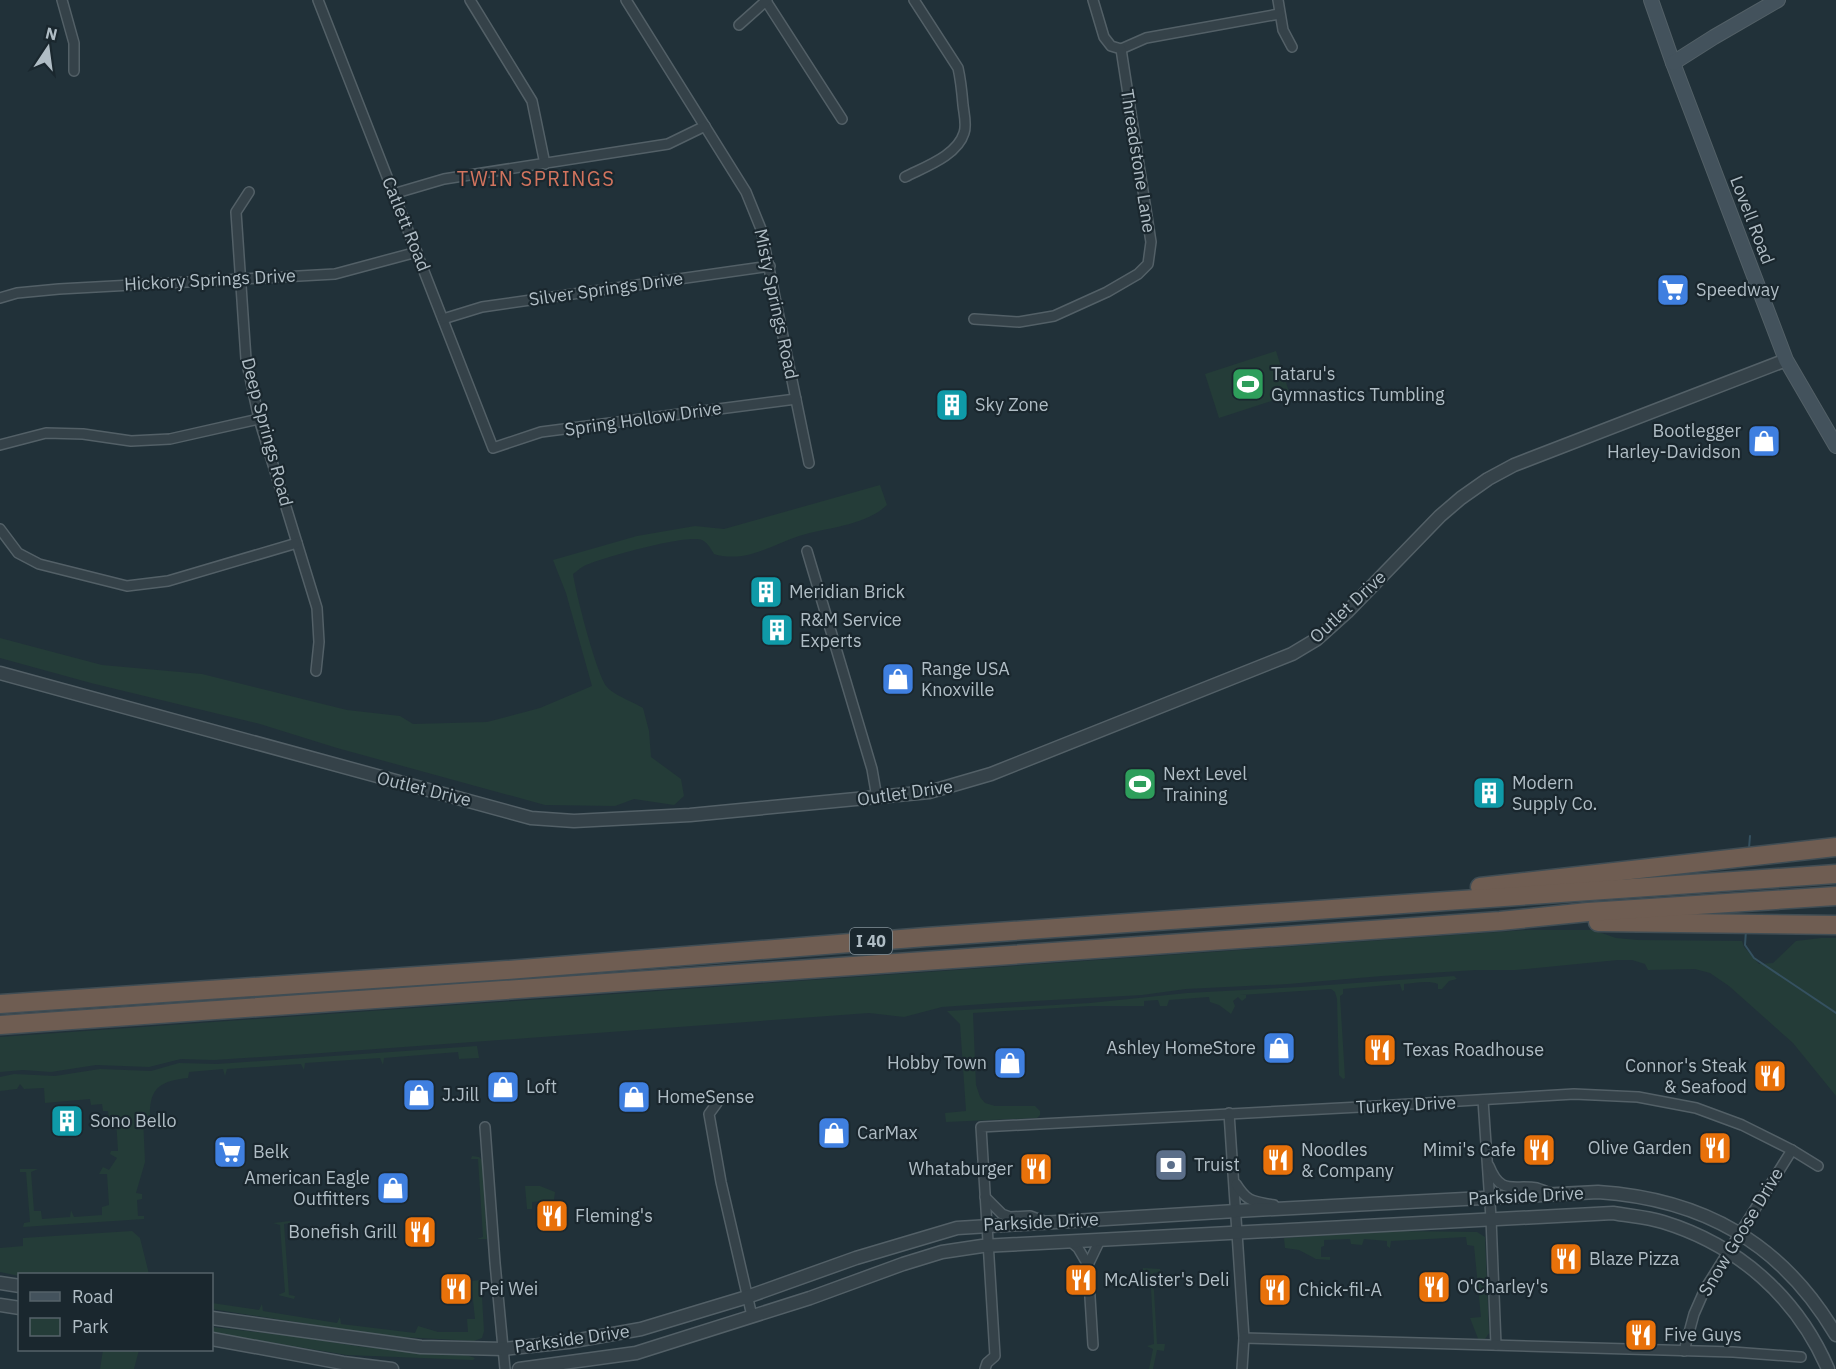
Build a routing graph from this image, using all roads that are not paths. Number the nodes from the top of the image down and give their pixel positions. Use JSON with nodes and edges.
{"nodes":[{"id":1,"x":62,"y":0,"type":"edge"},
{"id":2,"x":318,"y":0,"type":"edge"},
{"id":3,"x":470,"y":0,"type":"edge"},
{"id":4,"x":626,"y":0,"type":"edge"},
{"id":5,"x":767,"y":0,"type":"edge"},
{"id":6,"x":914,"y":0,"type":"edge"},
{"id":7,"x":1093,"y":0,"type":"edge"},
{"id":8,"x":1278,"y":0,"type":"edge"},
{"id":9,"x":1651,"y":0,"type":"edge"},
{"id":10,"x":1778,"y":0,"type":"edge"},
{"id":11,"x":1279,"y":15,"type":"junction"},
{"id":12,"x":739,"y":25,"type":"dead end"},
{"id":13,"x":1292,"y":47,"type":"dead end"},
{"id":14,"x":1120,"y":49,"type":"junction"},
{"id":15,"x":1673,"y":63,"type":"junction"},
{"id":16,"x":74,"y":71,"type":"dead end"},
{"id":17,"x":842,"y":119,"type":"dead end"},
{"id":18,"x":705,"y":126,"type":"junction"},
{"id":19,"x":544,"y":164,"type":"junction"},
{"id":20,"x":905,"y":177,"type":"dead end"},
{"id":21,"x":249,"y":192,"type":"dead end"},
{"id":22,"x":393,"y":195,"type":"junction"},
{"id":23,"x":417,"y":252,"type":"junction"},
{"id":24,"x":770,"y":266,"type":"junction"},
{"id":25,"x":241,"y":279,"type":"junction"},
{"id":26,"x":0,"y":298,"type":"edge"},
{"id":27,"x":443,"y":319,"type":"junction"},
{"id":28,"x":974,"y":319,"type":"dead end"},
{"id":29,"x":1786,"y":360,"type":"junction"},
{"id":30,"x":796,"y":399,"type":"junction"},
{"id":31,"x":260,"y":419,"type":"junction"},
{"id":32,"x":0,"y":445,"type":"edge"},
{"id":33,"x":1836,"y":446,"type":"edge"},
{"id":34,"x":493,"y":448,"type":"joint"},
{"id":35,"x":809,"y":464,"type":"dead end"},
{"id":36,"x":0,"y":529,"type":"edge"},
{"id":37,"x":297,"y":543,"type":"junction"},
{"id":38,"x":807,"y":551,"type":"dead end"},
{"id":39,"x":316,"y":671,"type":"dead end"},
{"id":40,"x":0,"y":674,"type":"edge"},
{"id":41,"x":877,"y":798,"type":"junction"},
{"id":42,"x":1836,"y":847,"type":"edge"},
{"id":43,"x":1836,"y":874,"type":"edge"},
{"id":44,"x":1836,"y":896,"type":"edge"},
{"id":45,"x":1406,"y":904,"type":"junction"},
{"id":46,"x":1500,"y":921,"type":"junction"},
{"id":47,"x":1836,"y":925,"type":"edge"},
{"id":48,"x":0,"y":1004,"type":"edge"},
{"id":49,"x":0,"y":1025,"type":"edge"},
{"id":50,"x":1483,"y":1100,"type":"junction"},
{"id":51,"x":717,"y":1103,"type":"dead end"},
{"id":52,"x":1229,"y":1113,"type":"junction"},
{"id":53,"x":485,"y":1127,"type":"dead end"},
{"id":54,"x":1792,"y":1150,"type":"junction"},
{"id":55,"x":1486,"y":1159,"type":"junction"},
{"id":56,"x":1818,"y":1166,"type":"dead end"},
{"id":57,"x":1234,"y":1182,"type":"junction"},
{"id":58,"x":1553,"y":1194,"type":"junction"},
{"id":59,"x":985,"y":1197,"type":"junction"},
{"id":60,"x":1489,"y":1197,"type":"junction"},
{"id":61,"x":1291,"y":1208,"type":"junction"},
{"id":62,"x":1236,"y":1211,"type":"junction"},
{"id":63,"x":1491,"y":1218,"type":"junction"},
{"id":64,"x":1046,"y":1222,"type":"junction"},
{"id":65,"x":986,"y":1225,"type":"junction"},
{"id":66,"x":1237,"y":1232,"type":"junction"},
{"id":67,"x":1740,"y":1233,"type":"junction"},
{"id":68,"x":1100,"y":1240,"type":"junction"},
{"id":69,"x":1070,"y":1241,"type":"junction"},
{"id":70,"x":987,"y":1245,"type":"junction"},
{"id":71,"x":1728,"y":1251,"type":"junction"},
{"id":72,"x":1088,"y":1265,"type":"junction"},
{"id":73,"x":0,"y":1283,"type":"edge"},
{"id":74,"x":18,"y":1286,"type":"edge"},
{"id":75,"x":747,"y":1297,"type":"junction"},
{"id":76,"x":0,"y":1305,"type":"edge"},
{"id":77,"x":18,"y":1308,"type":"edge"},
{"id":78,"x":752,"y":1316,"type":"junction"},
{"id":79,"x":213,"y":1318,"type":"edge"},
{"id":80,"x":1836,"y":1335,"type":"edge"},
{"id":81,"x":1244,"y":1338,"type":"junction"},
{"id":82,"x":213,"y":1339,"type":"edge"},
{"id":83,"x":1093,"y":1345,"type":"dead end"},
{"id":84,"x":1496,"y":1345,"type":"junction"},
{"id":85,"x":504,"y":1349,"type":"junction"},
{"id":86,"x":1684,"y":1352,"type":"junction"},
{"id":87,"x":1801,"y":1357,"type":"dead end"},
{"id":88,"x":392,"y":1369,"type":"edge"},
{"id":89,"x":505,"y":1369,"type":"edge"},
{"id":90,"x":519,"y":1369,"type":"edge"},
{"id":91,"x":986,"y":1369,"type":"edge"},
{"id":92,"x":1242,"y":1369,"type":"edge"},
{"id":93,"x":1828,"y":1369,"type":"edge"}],
"edges":[{"from":1,"to":16,"type":"street"},
{"from":2,"to":22,"type":"street","name":"Catlett Road"},
{"from":3,"to":19,"type":"street"},
{"from":4,"to":18,"type":"street","name":"Misty Springs Road"},
{"from":5,"to":12,"type":"street"},
{"from":5,"to":17,"type":"street"},
{"from":6,"to":20,"type":"street"},
{"from":7,"to":14,"type":"street"},
{"from":8,"to":11,"type":"street"},
{"from":9,"to":15,"type":"main road","name":"Lovell Road"},
{"from":10,"to":15,"type":"main road"},
{"from":11,"to":13,"type":"street"},
{"from":11,"to":14,"type":"street"},
{"from":14,"to":28,"type":"street","name":"Threadstone Lane"},
{"from":15,"to":29,"type":"main road","name":"Lovell Road"},
{"from":18,"to":19,"type":"street"},
{"from":18,"to":24,"type":"street","name":"Misty Springs Road"},
{"from":19,"to":22,"type":"street"},
{"from":21,"to":25,"type":"street","name":"Deep Springs Road"},
{"from":22,"to":23,"type":"street","name":"Catlett Road"},
{"from":23,"to":25,"type":"street","name":"Hickory Springs Drive"},
{"from":23,"to":27,"type":"street","name":"Catlett Road"},
{"from":24,"to":27,"type":"street","name":"Silver Springs Drive"},
{"from":24,"to":30,"type":"street","name":"Misty Springs Road"},
{"from":25,"to":26,"type":"street","name":"Hickory Springs Drive"},
{"from":25,"to":31,"type":"street","name":"Deep Springs Road"},
{"from":27,"to":34,"type":"street","name":"Catlett Road"},
{"from":29,"to":33,"type":"main road","name":"Lovell Road"},
{"from":29,"to":41,"type":"street","name":"Outlet Drive"},
{"from":30,"to":34,"type":"street","name":"Spring Hollow Drive"},
{"from":30,"to":35,"type":"street","name":"Misty Springs Road"},
{"from":31,"to":32,"type":"street"},
{"from":31,"to":37,"type":"street","name":"Deep Springs Road"},
{"from":36,"to":37,"type":"street"},
{"from":37,"to":39,"type":"street","name":"Deep Springs Road"},
{"from":38,"to":41,"type":"street"},
{"from":40,"to":41,"type":"street","name":"Outlet Drive"},
{"from":42,"to":45,"type":"highway"},
{"from":43,"to":45,"type":"highway","number":"I 40"},
{"from":44,"to":46,"type":"highway","number":"I 40"},
{"from":45,"to":48,"type":"highway","number":"I 40"},
{"from":46,"to":47,"type":"highway"},
{"from":46,"to":49,"type":"highway","number":"I 40"},
{"from":50,"to":52,"type":"street","name":"Turkey Drive"},
{"from":50,"to":54,"type":"street","name":"Turkey Drive"},
{"from":50,"to":55,"type":"street"},
{"from":51,"to":75,"type":"street"},
{"from":52,"to":57,"type":"street"},
{"from":52,"to":59,"type":"street","name":"Turkey Drive"},
{"from":53,"to":85,"type":"street"},
{"from":54,"to":56,"type":"street","name":"Turkey Drive"},
{"from":54,"to":67,"type":"street","name":"Snow Goose Drive"},
{"from":55,"to":58,"type":"street"},
{"from":55,"to":60,"type":"street"},
{"from":57,"to":61,"type":"street"},
{"from":57,"to":62,"type":"street"},
{"from":58,"to":60,"type":"street","name":"Parkside Drive"},
{"from":58,"to":67,"type":"street","name":"Parkside Drive"},
{"from":59,"to":64,"type":"street"},
{"from":59,"to":65,"type":"street"},
{"from":60,"to":61,"type":"street","name":"Parkside Drive"},
{"from":60,"to":63,"type":"street"},
{"from":61,"to":62,"type":"street","name":"Parkside Drive"},
{"from":62,"to":64,"type":"street","name":"Parkside Drive"},
{"from":62,"to":66,"type":"street"},
{"from":63,"to":66,"type":"street","name":"Parkside Drive"},
{"from":63,"to":71,"type":"street","name":"Parkside Drive"},
{"from":63,"to":84,"type":"street"},
{"from":64,"to":65,"type":"street","name":"Parkside Drive"},
{"from":65,"to":70,"type":"street"},
{"from":65,"to":75,"type":"street","name":"Parkside Drive"},
{"from":66,"to":68,"type":"street","name":"Parkside Drive"},
{"from":66,"to":81,"type":"street"},
{"from":67,"to":71,"type":"street","name":"Snow Goose Drive"},
{"from":67,"to":80,"type":"street","name":"Parkside Drive"},
{"from":68,"to":69,"type":"street","name":"Parkside Drive"},
{"from":68,"to":72,"type":"street"},
{"from":69,"to":70,"type":"street","name":"Parkside Drive"},
{"from":69,"to":72,"type":"street"},
{"from":70,"to":78,"type":"street","name":"Parkside Drive"},
{"from":70,"to":91,"type":"street"},
{"from":71,"to":86,"type":"street","name":"Snow Goose Drive"},
{"from":71,"to":93,"type":"street","name":"Parkside Drive"},
{"from":72,"to":83,"type":"street"},
{"from":73,"to":74,"type":"street"},
{"from":75,"to":78,"type":"street"},
{"from":75,"to":85,"type":"street","name":"Parkside Drive"},
{"from":76,"to":77,"type":"street"},
{"from":78,"to":90,"type":"street","name":"Parkside Drive"},
{"from":79,"to":85,"type":"street","name":"Parkside Drive"},
{"from":81,"to":84,"type":"street"},
{"from":81,"to":92,"type":"street"},
{"from":82,"to":88,"type":"street"},
{"from":84,"to":86,"type":"street"},
{"from":85,"to":89,"type":"street"},
{"from":86,"to":87,"type":"street"}]}
